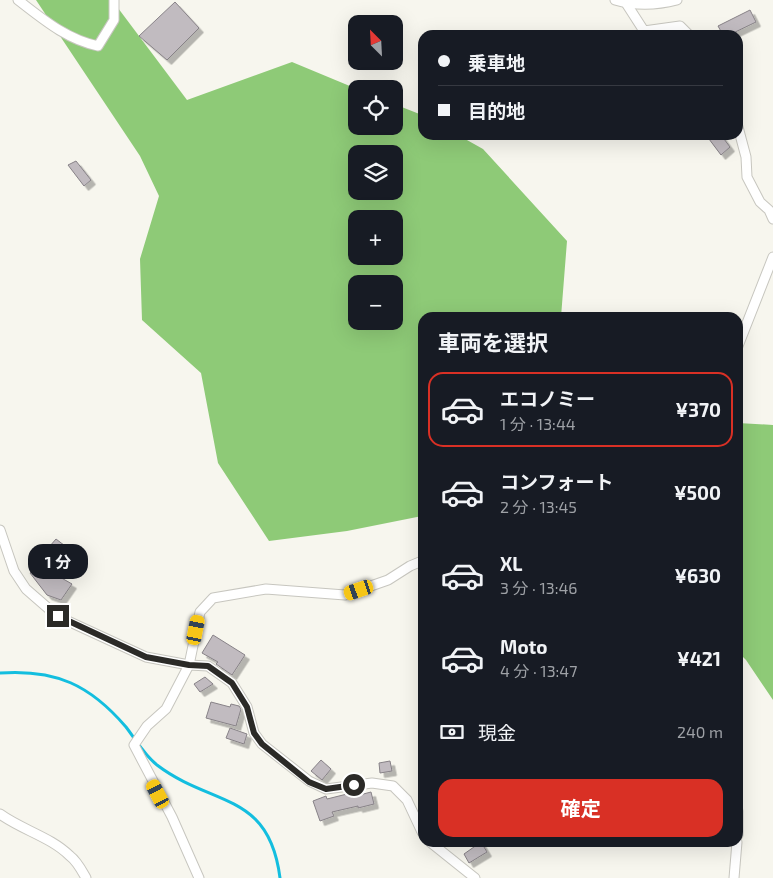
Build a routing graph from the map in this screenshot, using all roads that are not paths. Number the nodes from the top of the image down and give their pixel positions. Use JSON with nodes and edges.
{"nodes":[{"id":1,"x":18,"y":0,"type":"edge"},
{"id":2,"x":114,"y":0,"type":"edge"},
{"id":3,"x":616,"y":0,"type":"edge"},
{"id":4,"x":677,"y":0,"type":"edge"},
{"id":5,"x":626,"y":3,"type":"junction"},
{"id":6,"x":643,"y":30,"type":"edge"},
{"id":7,"x":651,"y":30,"type":"edge"},
{"id":8,"x":684,"y":30,"type":"edge"},
{"id":9,"x":741,"y":140,"type":"edge"},
{"id":10,"x":773,"y":219,"type":"edge"},
{"id":11,"x":773,"y":257,"type":"edge"},
{"id":12,"x":743,"y":333,"type":"edge"},
{"id":13,"x":0,"y":530,"type":"edge"},
{"id":14,"x":418,"y":563,"type":"edge"},
{"id":15,"x":189,"y":665,"type":"junction"},
{"id":16,"x":0,"y":814,"type":"edge"},
{"id":17,"x":418,"y":823,"type":"edge"},
{"id":18,"x":436,"y":847,"type":"edge"},
{"id":19,"x":737,"y":847,"type":"edge"},
{"id":20,"x":86,"y":878,"type":"edge"},
{"id":21,"x":199,"y":878,"type":"edge"},
{"id":22,"x":475,"y":878,"type":"edge"},
{"id":23,"x":734,"y":878,"type":"edge"}],
"edges":[{"from":1,"to":2,"type":"street"},
{"from":3,"to":5,"type":"street"},
{"from":4,"to":5,"type":"street"},
{"from":5,"to":6,"type":"street"},
{"from":7,"to":8,"type":"street"},
{"from":9,"to":10,"type":"street"},
{"from":11,"to":12,"type":"street"},
{"from":13,"to":15,"type":"street"},
{"from":14,"to":15,"type":"street"},
{"from":15,"to":17,"type":"street"},
{"from":15,"to":21,"type":"street"},
{"from":16,"to":20,"type":"street"},
{"from":18,"to":22,"type":"street"},
{"from":19,"to":23,"type":"street"}]}
